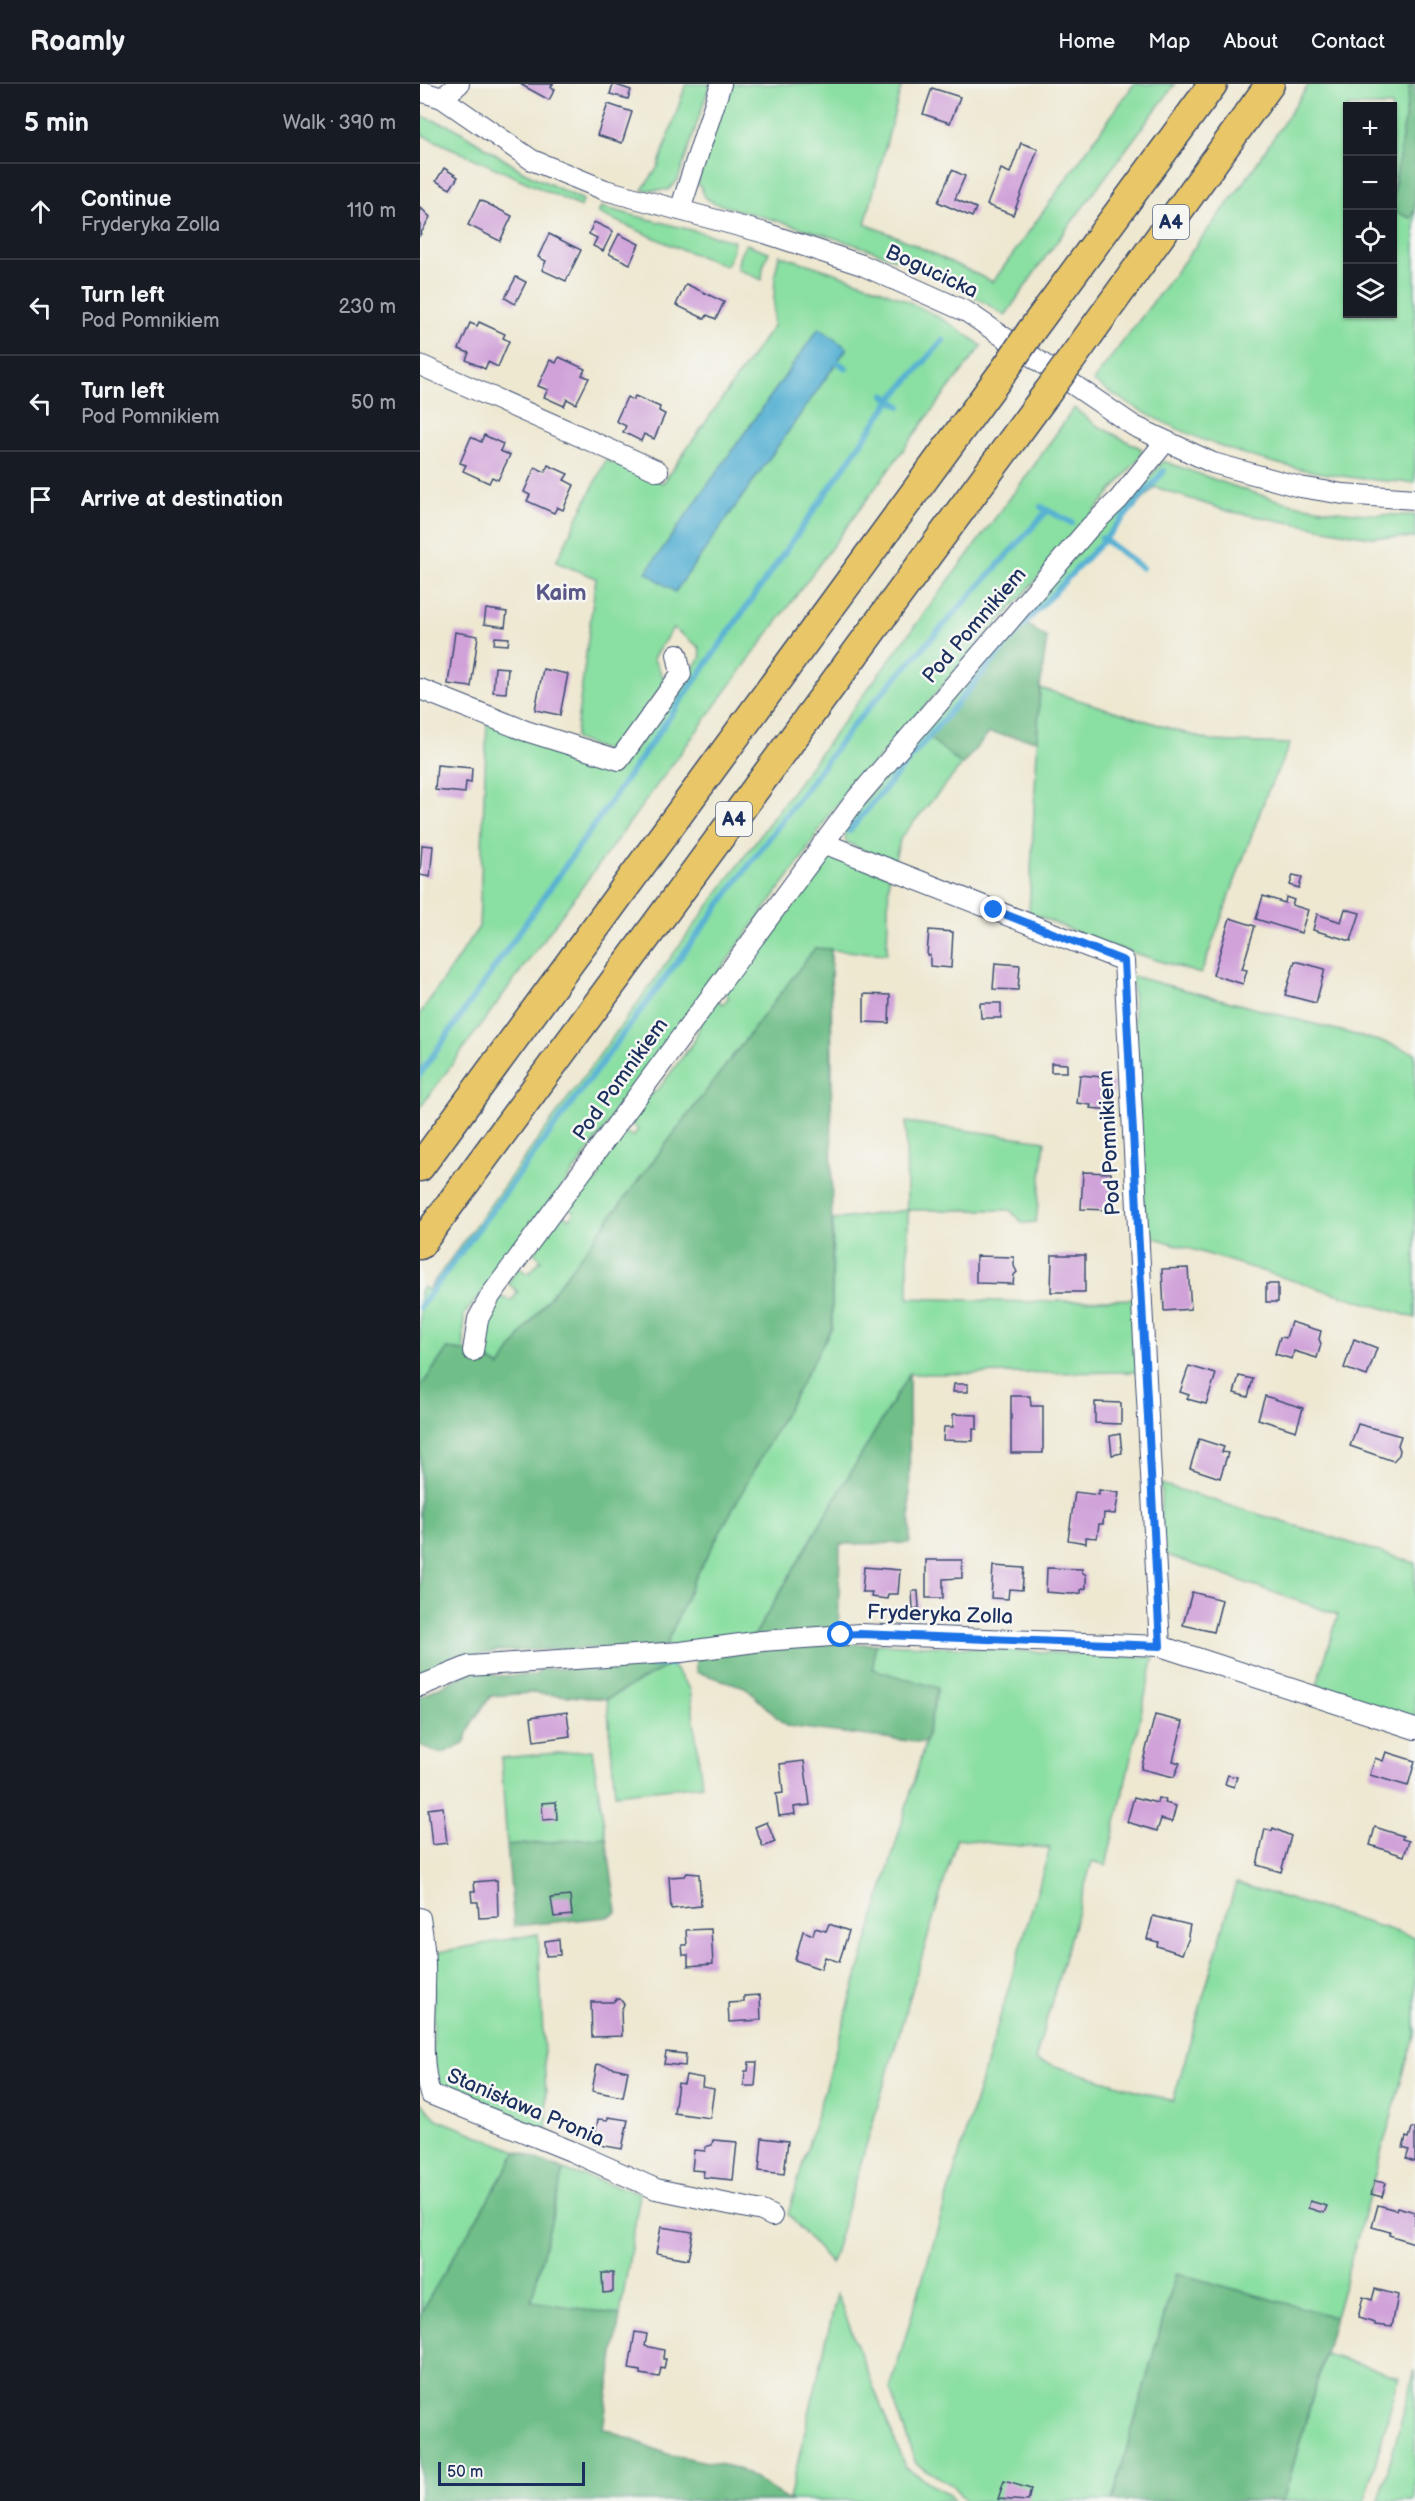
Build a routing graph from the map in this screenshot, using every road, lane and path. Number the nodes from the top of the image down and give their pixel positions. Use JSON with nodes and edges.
{"nodes":[{"id":1,"x":459,"y":84,"type":"edge"},
{"id":2,"x":721,"y":84,"type":"edge"},
{"id":3,"x":1213,"y":84,"type":"edge"},
{"id":4,"x":1270,"y":84,"type":"edge"},
{"id":5,"x":420,"y":91,"type":"edge"},
{"id":6,"x":442,"y":98,"type":"junction"},
{"id":7,"x":680,"y":210,"type":"junction"},
{"id":8,"x":420,"y":365,"type":"edge"},
{"id":9,"x":1165,"y":442,"type":"junction"},
{"id":10,"x":658,"y":471,"type":"dead end"},
{"id":11,"x":1415,"y":499,"type":"edge"},
{"id":12,"x":677,"y":654,"type":"dead end"},
{"id":13,"x":420,"y":689,"type":"edge"},
{"id":14,"x":823,"y":843,"type":"junction"},
{"id":15,"x":420,"y":1167,"type":"edge"},
{"id":16,"x":420,"y":1245,"type":"edge"},
{"id":17,"x":473,"y":1351,"type":"dead end"},
{"id":18,"x":1160,"y":1646,"type":"junction"},
{"id":19,"x":420,"y":1686,"type":"edge"},
{"id":20,"x":1415,"y":1729,"type":"edge"},
{"id":21,"x":420,"y":1918,"type":"edge"},
{"id":22,"x":772,"y":2216,"type":"dead end"}],
"edges":[{"from":1,"to":6,"type":"street"},
{"from":2,"to":7,"type":"street"},
{"from":3,"to":15,"type":"highway","number":"A4","bridge":true},
{"from":4,"to":16,"type":"highway","number":"A4","bridge":true},
{"from":5,"to":6,"type":"street","name":"Bogucicka"},
{"from":6,"to":7,"type":"street","name":"Bogucicka"},
{"from":7,"to":9,"type":"street","name":"Bogucicka"},
{"from":8,"to":10,"type":"street"},
{"from":9,"to":11,"type":"street","name":"Bogucicka"},
{"from":9,"to":14,"type":"street","name":"Pod Pomnikiem"},
{"from":12,"to":13,"type":"street"},
{"from":14,"to":17,"type":"street","name":"Pod Pomnikiem"},
{"from":14,"to":18,"type":"street","name":"Pod Pomnikiem"},
{"from":18,"to":19,"type":"street","name":"Fryderyka Zolla"},
{"from":18,"to":20,"type":"street","name":"Fryderyka Zolla"},
{"from":21,"to":22,"type":"street","name":"Stanisława Pronia"}]}
